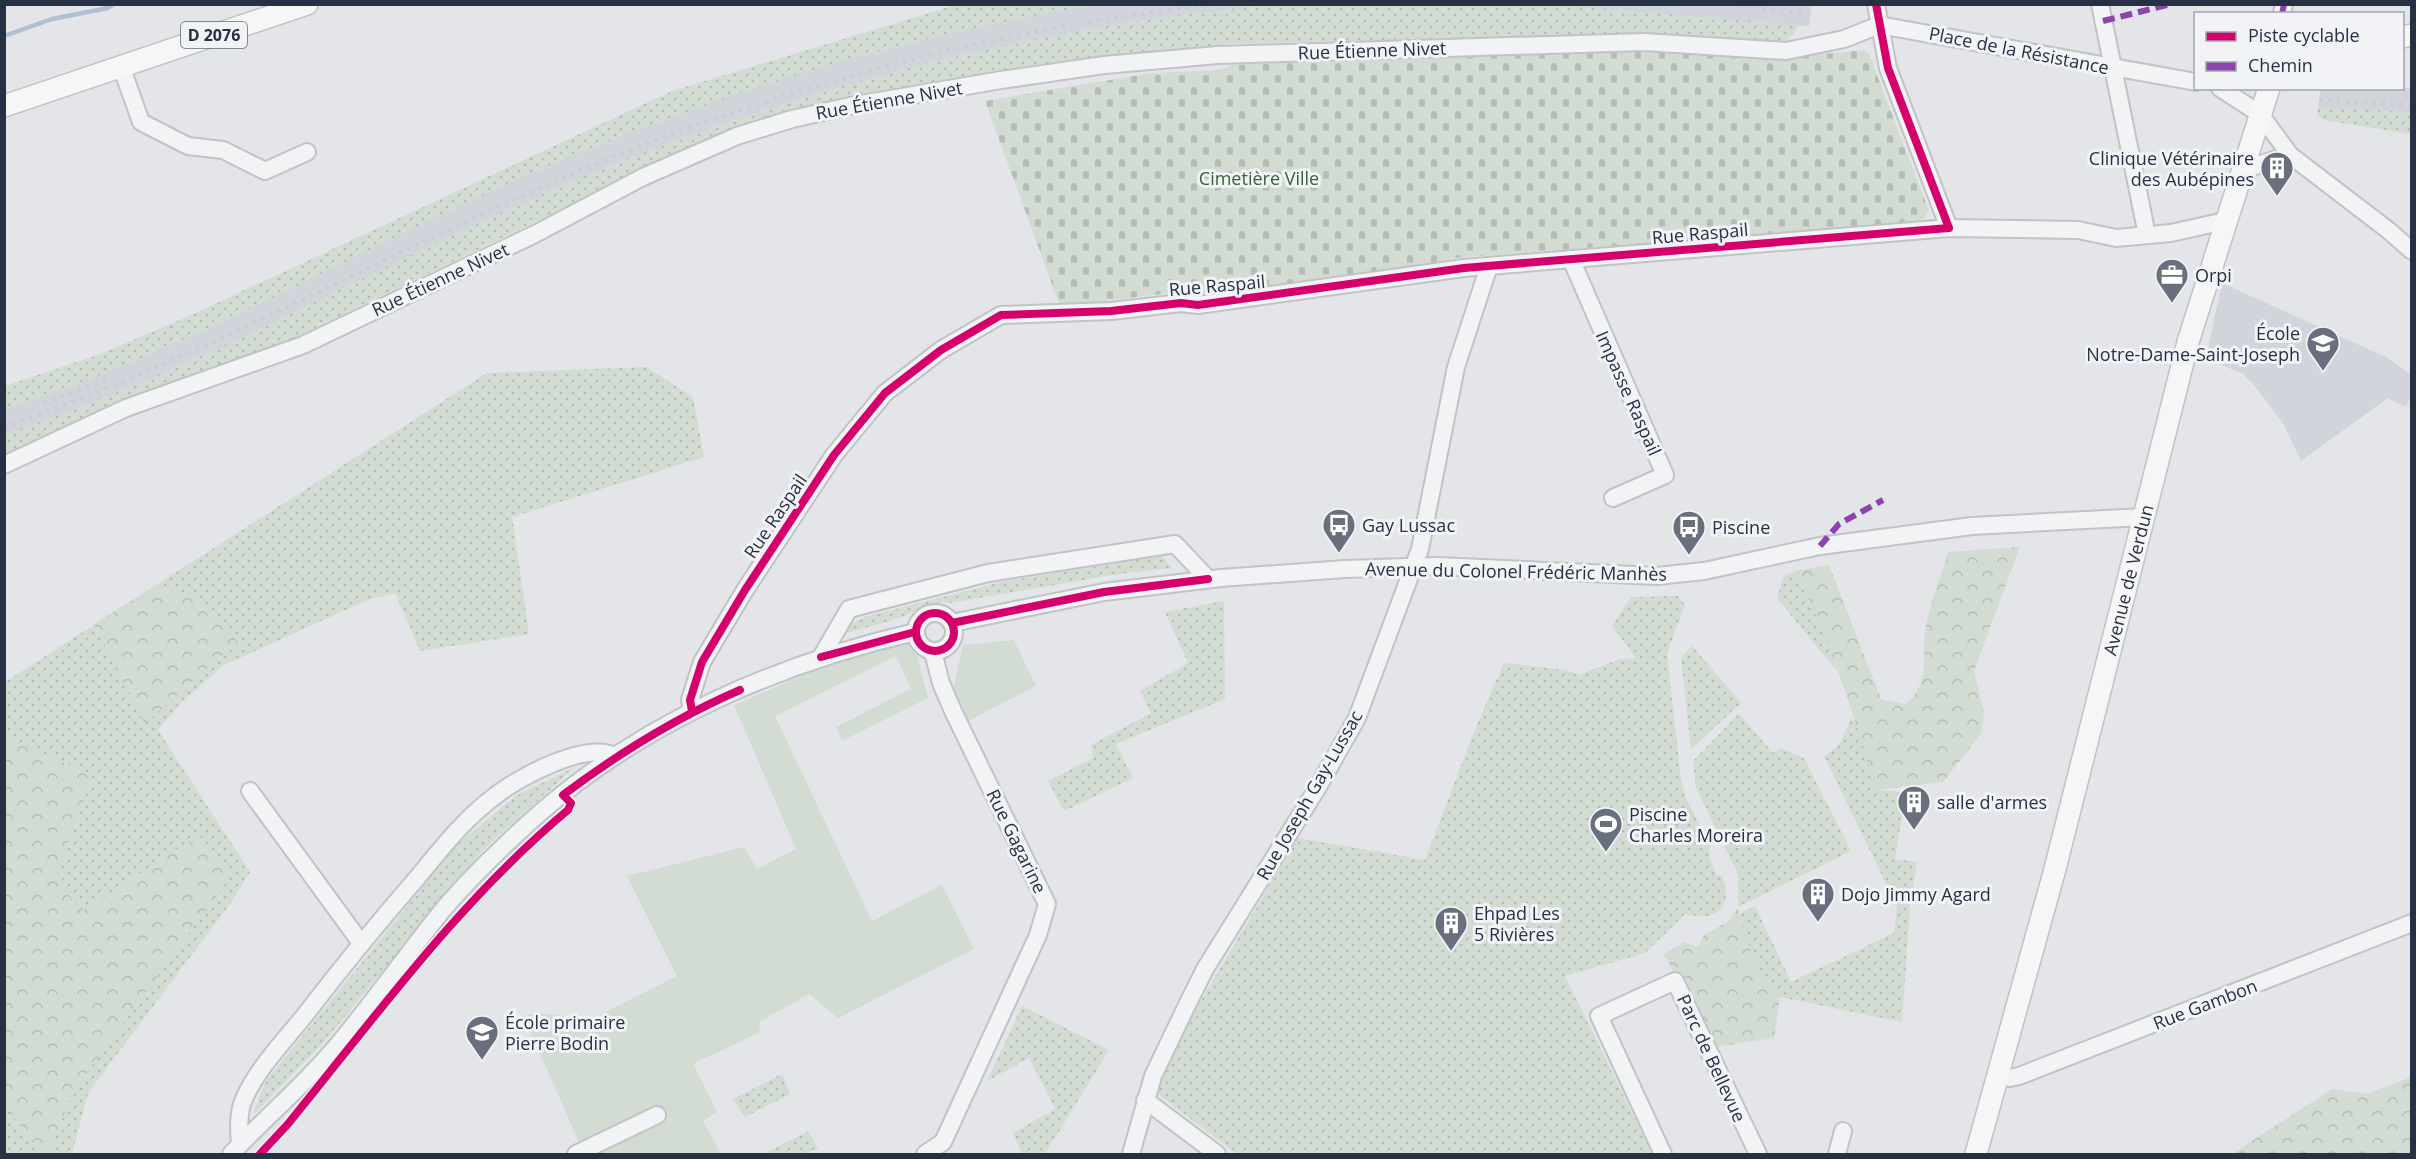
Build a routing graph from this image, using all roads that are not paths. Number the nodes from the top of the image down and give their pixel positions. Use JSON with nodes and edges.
{"nodes":[{"id":1,"x":308,"y":4,"type":"edge"},
{"id":2,"x":1876,"y":4,"type":"edge"},
{"id":3,"x":2100,"y":4,"type":"edge"},
{"id":4,"x":1879,"y":25,"type":"junction"},
{"id":5,"x":121,"y":66,"type":"junction"},
{"id":6,"x":2114,"y":68,"type":"junction"},
{"id":7,"x":2194,"y":82,"type":"edge"},
{"id":8,"x":2223,"y":90,"type":"edge"},
{"id":9,"x":2268,"y":90,"type":"edge"},
{"id":10,"x":4,"y":106,"type":"edge"},
{"id":11,"x":2260,"y":114,"type":"junction"},
{"id":12,"x":307,"y":152,"type":"dead end"},
{"id":13,"x":2289,"y":155,"type":"junction"},
{"id":14,"x":2242,"y":170,"type":"junction"},
{"id":15,"x":2225,"y":221,"type":"junction"},
{"id":16,"x":1949,"y":228,"type":"junction"},
{"id":17,"x":2147,"y":235,"type":"junction"},
{"id":18,"x":2412,"y":251,"type":"edge"},
{"id":19,"x":1571,"y":259,"type":"junction"},
{"id":20,"x":1489,"y":266,"type":"junction"},
{"id":21,"x":4,"y":465,"type":"edge"},
{"id":22,"x":1613,"y":498,"type":"dead end"},
{"id":23,"x":2144,"y":518,"type":"junction"},
{"id":24,"x":1414,"y":567,"type":"junction"},
{"id":25,"x":1208,"y":579,"type":"junction"},
{"id":26,"x":952,"y":623,"type":"junction"},
{"id":27,"x":915,"y":632,"type":"junction"},
{"id":28,"x":933,"y":652,"type":"junction"},
{"id":29,"x":821,"y":657,"type":"junction"},
{"id":30,"x":692,"y":711,"type":"junction"},
{"id":31,"x":615,"y":756,"type":"junction"},
{"id":32,"x":250,"y":790,"type":"dead end"},
{"id":33,"x":2412,"y":923,"type":"edge"},
{"id":34,"x":361,"y":943,"type":"junction"},
{"id":35,"x":1997,"y":1075,"type":"junction"},
{"id":36,"x":1145,"y":1100,"type":"junction"},
{"id":37,"x":657,"y":1115,"type":"dead end"},
{"id":38,"x":1843,"y":1131,"type":"dead end"},
{"id":39,"x":236,"y":1150,"type":"edge"},
{"id":40,"x":576,"y":1155,"type":"edge"},
{"id":41,"x":925,"y":1155,"type":"edge"},
{"id":42,"x":1131,"y":1155,"type":"edge"},
{"id":43,"x":1217,"y":1155,"type":"edge"},
{"id":44,"x":1663,"y":1155,"type":"edge"},
{"id":45,"x":1758,"y":1155,"type":"edge"},
{"id":46,"x":1837,"y":1155,"type":"edge"},
{"id":47,"x":1976,"y":1155,"type":"edge"}],
"edges":[{"from":1,"to":5,"type":"main road","number":"D 2076"},
{"from":2,"to":4,"type":"street"},
{"from":3,"to":6,"type":"street"},
{"from":4,"to":6,"type":"street","name":"Place de la Résistance"},
{"from":4,"to":16,"type":"street"},
{"from":4,"to":21,"type":"street","name":"Rue Étienne Nivet"},
{"from":5,"to":10,"type":"main road","number":"D 2076"},
{"from":5,"to":12,"type":"street"},
{"from":6,"to":7,"type":"street","name":"Place de la Résistance"},
{"from":6,"to":17,"type":"street"},
{"from":8,"to":11,"type":"street"},
{"from":9,"to":11,"type":"main road","name":"Avenue de Verdun"},
{"from":11,"to":13,"type":"street"},
{"from":11,"to":14,"type":"main road","name":"Avenue de Verdun"},
{"from":13,"to":14,"type":"street"},
{"from":13,"to":18,"type":"street"},
{"from":14,"to":15,"type":"main road","name":"Avenue de Verdun"},
{"from":15,"to":17,"type":"street","name":"Rue Raspail"},
{"from":15,"to":23,"type":"main road","name":"Avenue de Verdun"},
{"from":16,"to":17,"type":"street","name":"Rue Raspail"},
{"from":16,"to":19,"type":"street","name":"Rue Raspail"},
{"from":19,"to":20,"type":"street","name":"Rue Raspail"},
{"from":19,"to":22,"type":"street","name":"Impasse Raspail"},
{"from":20,"to":24,"type":"street","name":"Rue Joseph Gay-Lussac"},
{"from":20,"to":30,"type":"street","name":"Rue Raspail"},
{"from":23,"to":24,"type":"street","name":"Avenue du Colonel Frédéric Manhès"},
{"from":23,"to":35,"type":"main road","name":"Avenue de Verdun"},
{"from":24,"to":25,"type":"street","name":"Avenue du Colonel Frédéric Manhès"},
{"from":24,"to":36,"type":"street","name":"Rue Joseph Gay-Lussac"},
{"from":25,"to":26,"type":"street","name":"Avenue du Colonel Frédéric Manhès"},
{"from":25,"to":29,"type":"street"},
{"from":26,"to":27,"type":"street"},
{"from":26,"to":28,"type":"street"},
{"from":27,"to":28,"type":"street"},
{"from":27,"to":29,"type":"street"},
{"from":28,"to":41,"type":"street","name":"Rue Gagarine"},
{"from":29,"to":30,"type":"street"},
{"from":30,"to":31,"type":"street"},
{"from":31,"to":34,"type":"street"},
{"from":31,"to":39,"type":"street"},
{"from":32,"to":34,"type":"street"},
{"from":33,"to":35,"type":"street","name":"Rue Gambon"},
{"from":34,"to":39,"type":"street"},
{"from":35,"to":47,"type":"main road","name":"Avenue de Verdun"},
{"from":36,"to":42,"type":"street","name":"Rue Joseph Gay-Lussac"},
{"from":36,"to":43,"type":"street"},
{"from":37,"to":40,"type":"street"},
{"from":38,"to":46,"type":"street"},
{"from":44,"to":45,"type":"street","name":"Parc de Bellevue"}]}
